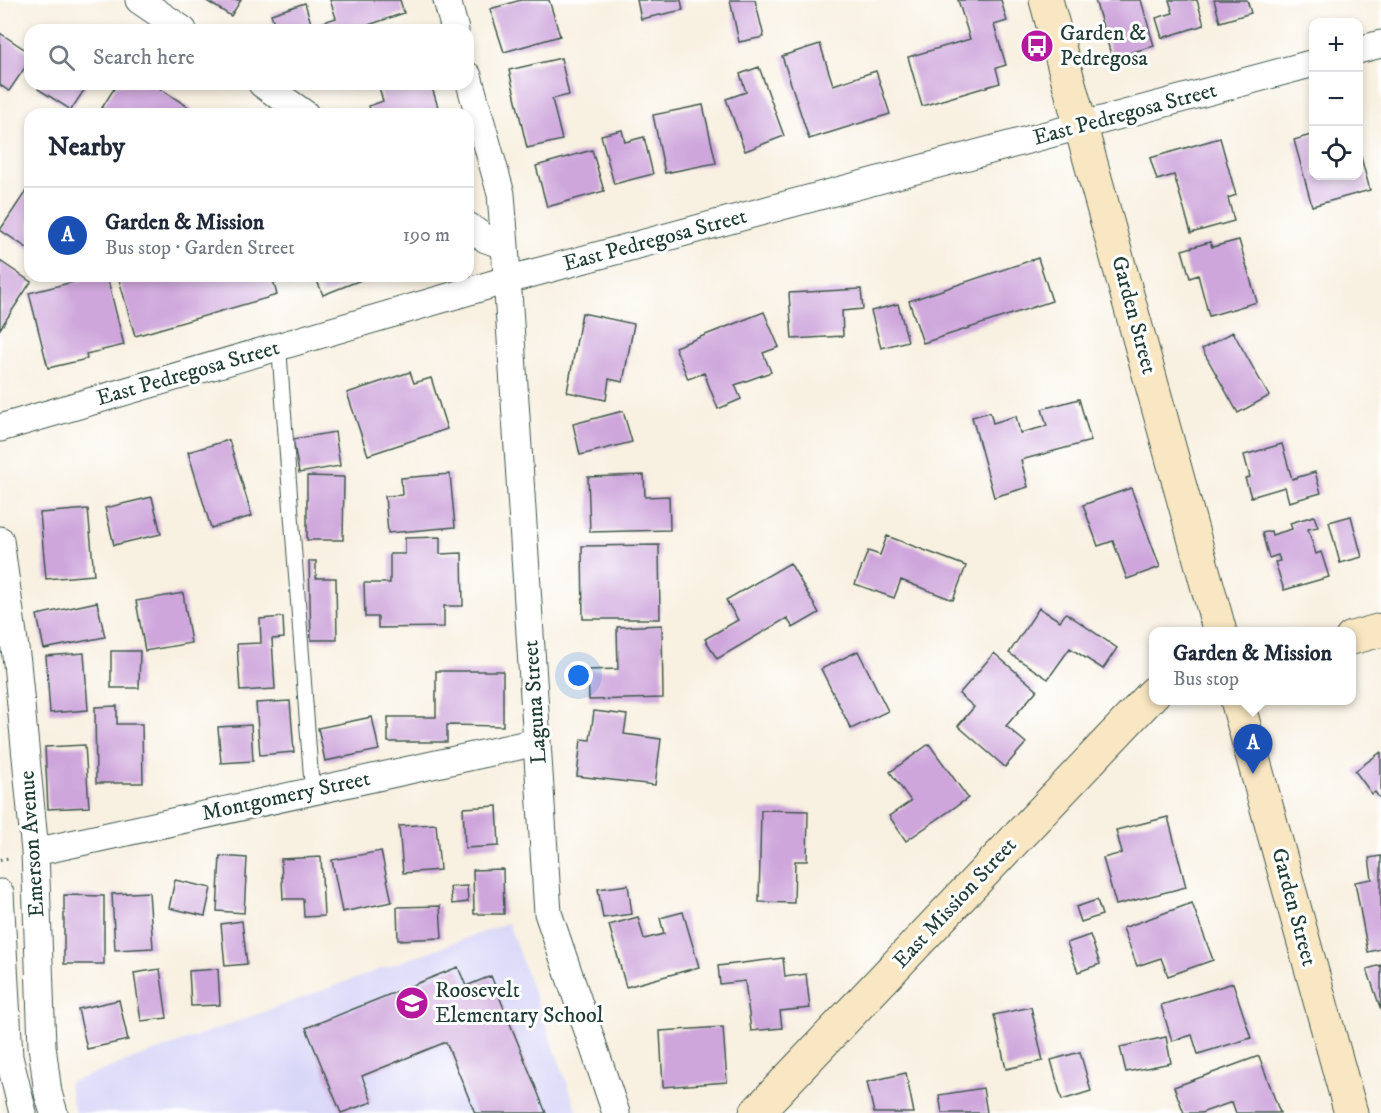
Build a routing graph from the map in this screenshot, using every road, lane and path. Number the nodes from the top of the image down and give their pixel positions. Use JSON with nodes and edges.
{"nodes":[{"id":1,"x":139,"y":0,"type":"edge"},
{"id":2,"x":447,"y":0,"type":"edge"},
{"id":3,"x":1046,"y":0,"type":"edge"},
{"id":4,"x":174,"y":24,"type":"edge"},
{"id":5,"x":453,"y":24,"type":"edge"},
{"id":6,"x":1381,"y":44,"type":"edge"},
{"id":7,"x":1363,"y":50,"type":"edge"},
{"id":8,"x":1309,"y":64,"type":"edge"},
{"id":9,"x":271,"y":90,"type":"edge"},
{"id":10,"x":472,"y":90,"type":"edge"},
{"id":11,"x":296,"y":108,"type":"edge"},
{"id":12,"x":1082,"y":126,"type":"junction"},
{"id":13,"x":474,"y":230,"type":"edge"},
{"id":14,"x":505,"y":246,"type":"junction"},
{"id":15,"x":507,"y":280,"type":"junction"},
{"id":16,"x":279,"y":347,"type":"junction"},
{"id":17,"x":7,"y":419,"type":"edge"},
{"id":18,"x":0,"y":540,"type":"edge"},
{"id":19,"x":1219,"y":627,"type":"edge"},
{"id":20,"x":1381,"y":630,"type":"edge"},
{"id":21,"x":1356,"y":637,"type":"edge"},
{"id":22,"x":1149,"y":698,"type":"edge"},
{"id":23,"x":1238,"y":705,"type":"edge"},
{"id":24,"x":537,"y":742,"type":"junction"},
{"id":25,"x":312,"y":790,"type":"junction"},
{"id":26,"x":35,"y":852,"type":"junction"},
{"id":27,"x":0,"y":893,"type":"edge"},
{"id":28,"x":23,"y":1113,"type":"edge"},
{"id":29,"x":54,"y":1113,"type":"edge"},
{"id":30,"x":615,"y":1113,"type":"edge"},
{"id":31,"x":756,"y":1113,"type":"edge"},
{"id":32,"x":1351,"y":1113,"type":"edge"}],
"edges":[{"from":1,"to":4,"type":"street"},
{"from":2,"to":5,"type":"street"},
{"from":3,"to":12,"type":"street","name":"Garden Street"},
{"from":6,"to":7,"type":"street"},
{"from":8,"to":12,"type":"street","name":"East Pedregosa Street"},
{"from":9,"to":11,"type":"street"},
{"from":10,"to":14,"type":"street"},
{"from":12,"to":15,"type":"street","name":"East Pedregosa Street"},
{"from":12,"to":19,"type":"street","name":"Garden Street"},
{"from":13,"to":14,"type":"street"},
{"from":14,"to":15,"type":"street","name":"Laguna Street"},
{"from":15,"to":16,"type":"street","name":"East Pedregosa Street"},
{"from":15,"to":24,"type":"street","name":"Laguna Street"},
{"from":16,"to":17,"type":"street","name":"East Pedregosa Street"},
{"from":16,"to":25,"type":"lane"},
{"from":18,"to":26,"type":"street","name":"Emerson Avenue"},
{"from":20,"to":21,"type":"street"},
{"from":22,"to":31,"type":"street","name":"East Mission Street"},
{"from":23,"to":32,"type":"street","name":"Garden Street"},
{"from":24,"to":25,"type":"street","name":"Montgomery Street"},
{"from":24,"to":30,"type":"street","name":"Laguna Street"},
{"from":25,"to":26,"type":"street","name":"Montgomery Street"},
{"from":26,"to":29,"type":"street","name":"Emerson Avenue"},
{"from":27,"to":28,"type":"street","name":"Emerson Avenue"}]}
